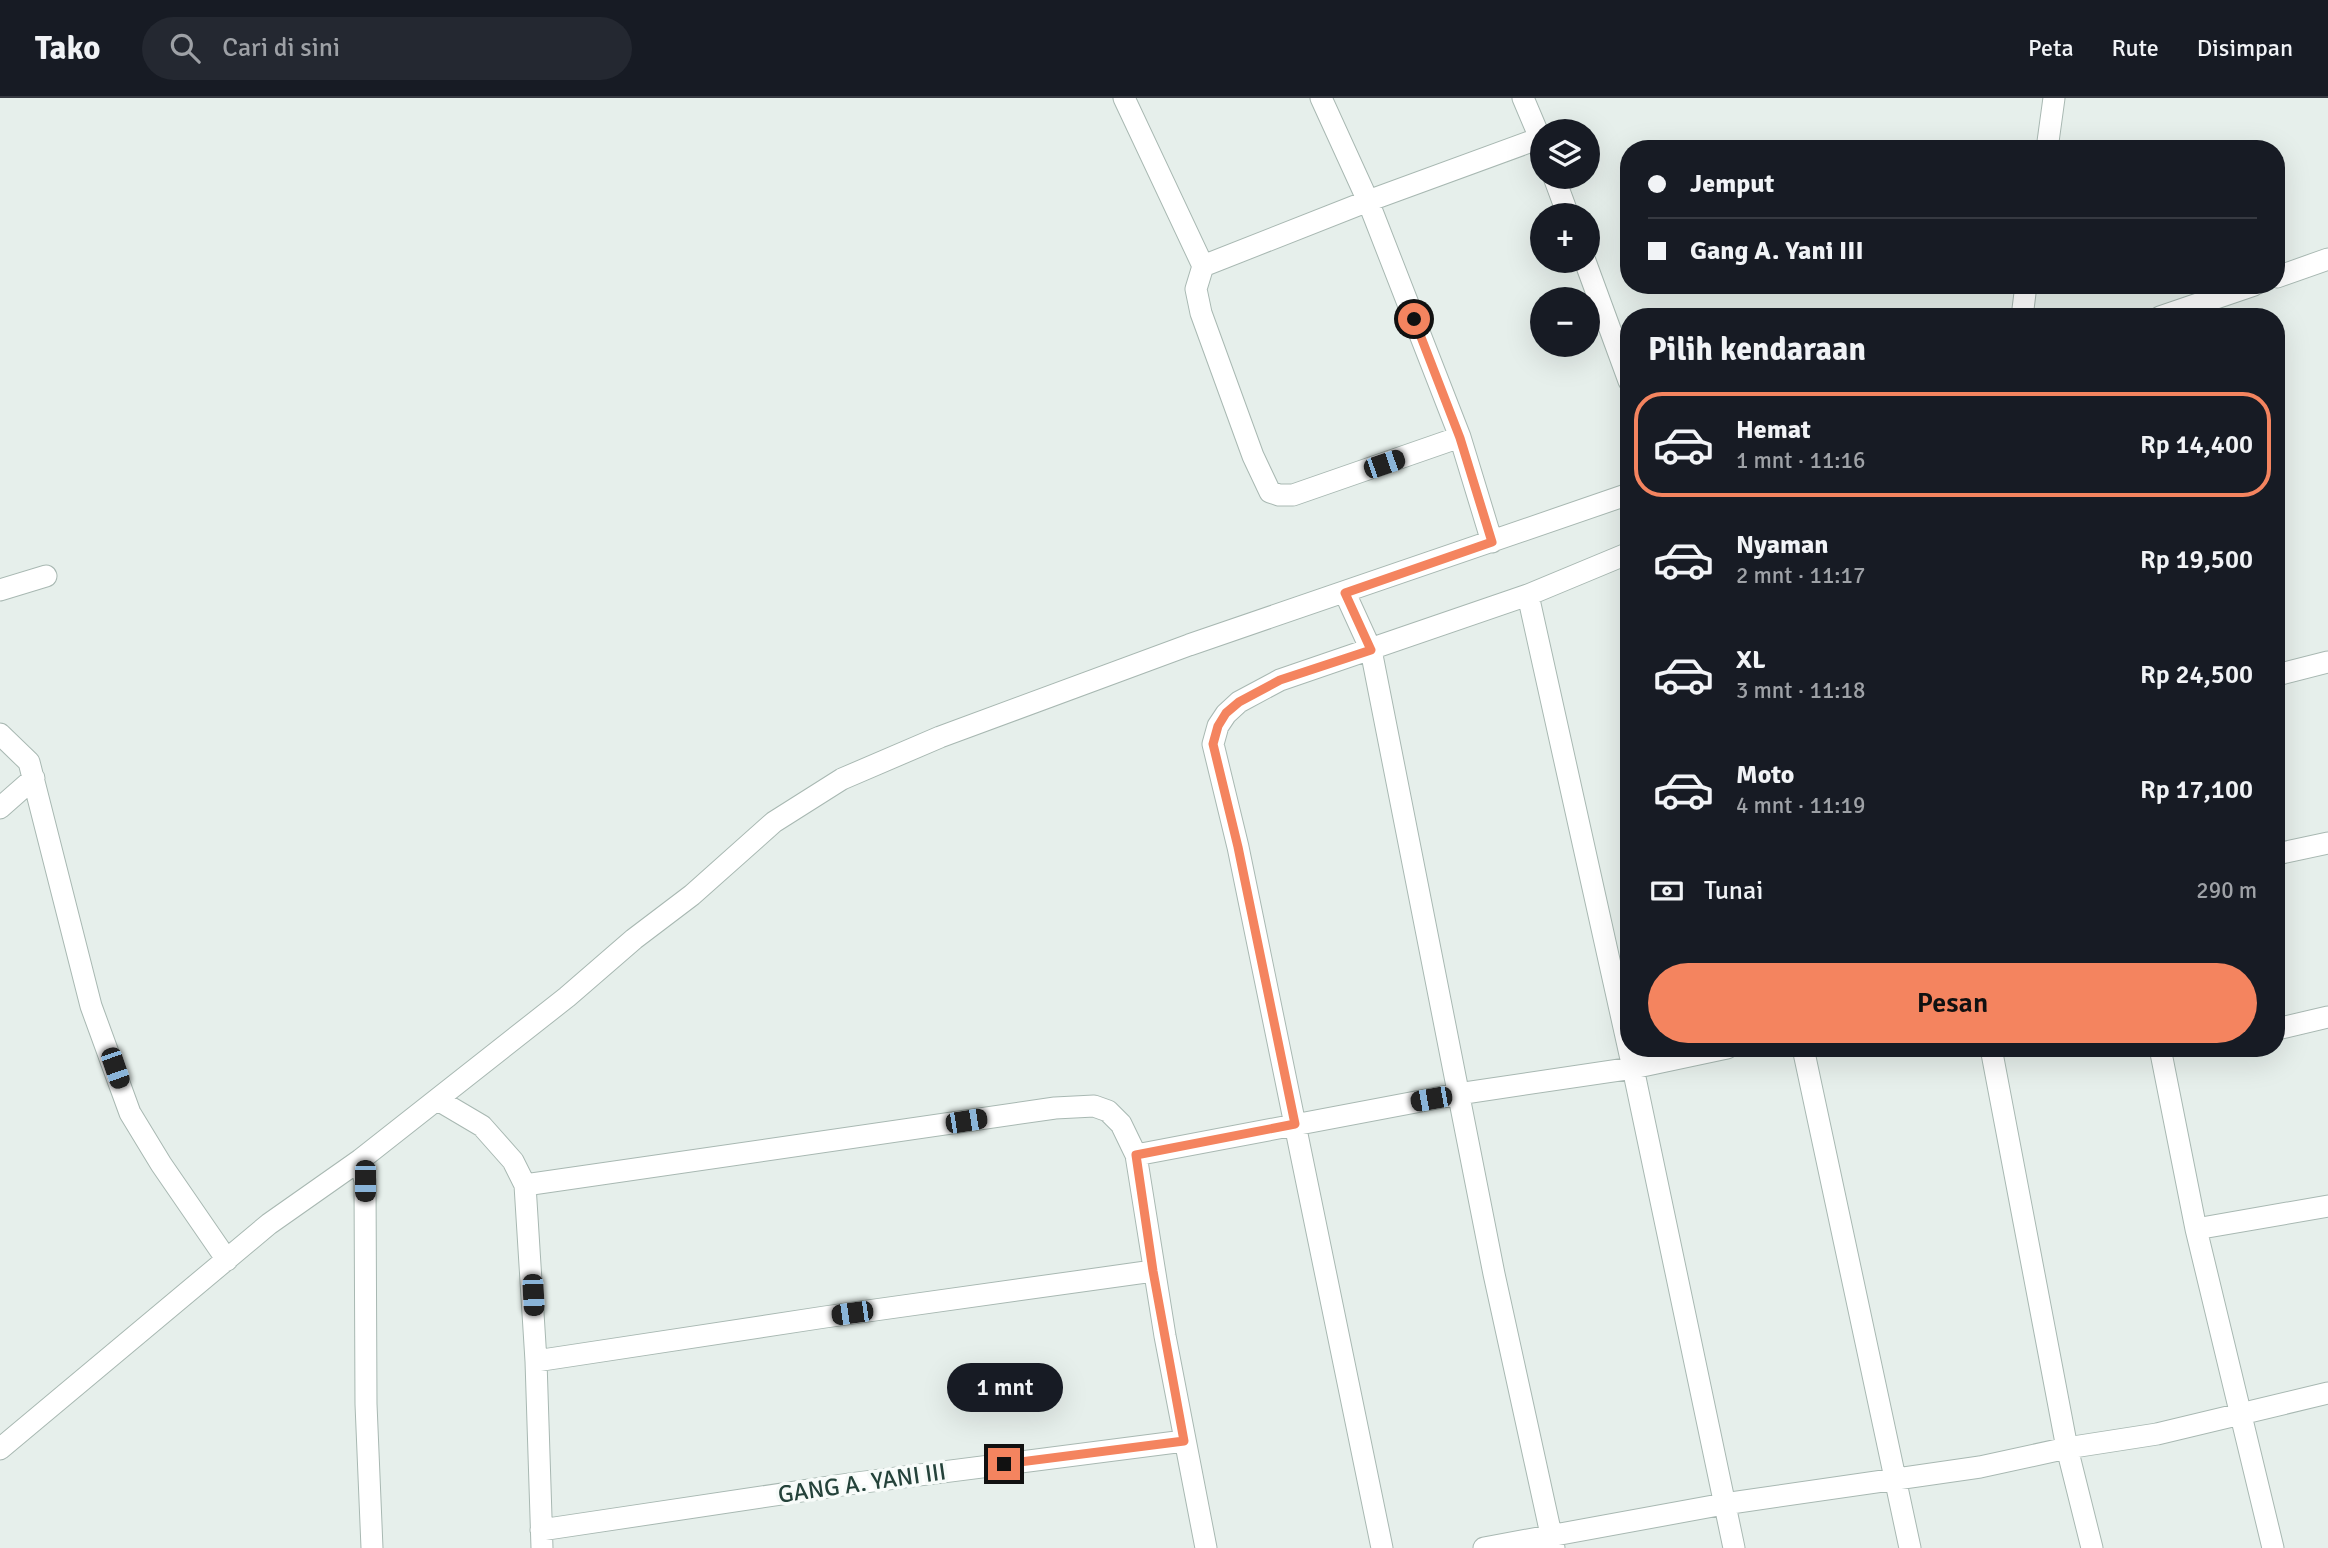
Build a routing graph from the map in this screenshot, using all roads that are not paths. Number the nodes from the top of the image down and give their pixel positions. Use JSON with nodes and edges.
{"nodes":[{"id":1,"x":1124,"y":98,"type":"edge"},
{"id":2,"x":1321,"y":98,"type":"edge"},
{"id":3,"x":1523,"y":98,"type":"edge"},
{"id":4,"x":2054,"y":98,"type":"edge"},
{"id":5,"x":1532,"y":119,"type":"edge"},
{"id":6,"x":2048,"y":140,"type":"edge"},
{"id":7,"x":1530,"y":145,"type":"edge"},
{"id":8,"x":1368,"y":201,"type":"junction"},
{"id":9,"x":2328,"y":259,"type":"edge"},
{"id":10,"x":1203,"y":266,"type":"junction"},
{"id":11,"x":1589,"y":273,"type":"edge"},
{"id":12,"x":2285,"y":274,"type":"edge"},
{"id":13,"x":2228,"y":294,"type":"edge"},
{"id":14,"x":2186,"y":308,"type":"edge"},
{"id":15,"x":1620,"y":356,"type":"edge"},
{"id":16,"x":1460,"y":438,"type":"junction"},
{"id":17,"x":1620,"y":497,"type":"edge"},
{"id":18,"x":1492,"y":542,"type":"junction"},
{"id":19,"x":1620,"y":557,"type":"edge"},
{"id":20,"x":46,"y":576,"type":"dead end"},
{"id":21,"x":0,"y":590,"type":"edge"},
{"id":22,"x":1345,"y":593,"type":"junction"},
{"id":23,"x":1528,"y":595,"type":"junction"},
{"id":24,"x":1371,"y":650,"type":"junction"},
{"id":25,"x":2328,"y":662,"type":"edge"},
{"id":26,"x":2285,"y":673,"type":"edge"},
{"id":27,"x":0,"y":734,"type":"edge"},
{"id":28,"x":32,"y":770,"type":"junction"},
{"id":29,"x":0,"y":808,"type":"edge"},
{"id":30,"x":2328,"y":843,"type":"edge"},
{"id":31,"x":2285,"y":852,"type":"edge"},
{"id":32,"x":1620,"y":1009,"type":"edge"},
{"id":33,"x":2328,"y":1017,"type":"edge"},
{"id":34,"x":2285,"y":1027,"type":"edge"},
{"id":35,"x":1631,"y":1057,"type":"edge"},
{"id":36,"x":1685,"y":1057,"type":"edge"},
{"id":37,"x":1805,"y":1057,"type":"edge"},
{"id":38,"x":1993,"y":1057,"type":"edge"},
{"id":39,"x":2164,"y":1057,"type":"edge"},
{"id":40,"x":1633,"y":1068,"type":"junction"},
{"id":41,"x":1458,"y":1094,"type":"junction"},
{"id":42,"x":438,"y":1100,"type":"junction"},
{"id":43,"x":1295,"y":1124,"type":"junction"},
{"id":44,"x":1136,"y":1155,"type":"junction"},
{"id":45,"x":360,"y":1160,"type":"junction"},
{"id":46,"x":525,"y":1185,"type":"junction"},
{"id":47,"x":2328,"y":1206,"type":"edge"},
{"id":48,"x":2196,"y":1229,"type":"junction"},
{"id":49,"x":227,"y":1260,"type":"junction"},
{"id":50,"x":1153,"y":1271,"type":"junction"},
{"id":51,"x":537,"y":1361,"type":"junction"},
{"id":52,"x":2328,"y":1393,"type":"edge"},
{"id":53,"x":2240,"y":1415,"type":"junction"},
{"id":54,"x":1184,"y":1441,"type":"junction"},
{"id":55,"x":2067,"y":1448,"type":"junction"},
{"id":56,"x":0,"y":1449,"type":"edge"},
{"id":57,"x":1896,"y":1480,"type":"junction"},
{"id":58,"x":1724,"y":1504,"type":"junction"},
{"id":59,"x":541,"y":1539,"type":"edge"},
{"id":60,"x":1552,"y":1542,"type":"edge"},
{"id":61,"x":372,"y":1548,"type":"edge"},
{"id":62,"x":1206,"y":1548,"type":"edge"},
{"id":63,"x":1382,"y":1548,"type":"edge"},
{"id":64,"x":1485,"y":1548,"type":"edge"},
{"id":65,"x":1734,"y":1548,"type":"edge"},
{"id":66,"x":1910,"y":1548,"type":"edge"},
{"id":67,"x":2092,"y":1548,"type":"edge"},
{"id":68,"x":2273,"y":1548,"type":"edge"}],
"edges":[{"from":1,"to":10,"type":"street"},
{"from":2,"to":8,"type":"street"},
{"from":3,"to":5,"type":"street"},
{"from":4,"to":6,"type":"street"},
{"from":7,"to":8,"type":"street"},
{"from":8,"to":10,"type":"street"},
{"from":8,"to":16,"type":"street"},
{"from":9,"to":12,"type":"street"},
{"from":10,"to":16,"type":"street"},
{"from":11,"to":15,"type":"street"},
{"from":13,"to":14,"type":"street"},
{"from":16,"to":18,"type":"street"},
{"from":17,"to":18,"type":"street"},
{"from":18,"to":22,"type":"street"},
{"from":19,"to":23,"type":"street"},
{"from":20,"to":21,"type":"street"},
{"from":22,"to":24,"type":"street"},
{"from":22,"to":42,"type":"street"},
{"from":23,"to":24,"type":"street"},
{"from":23,"to":32,"type":"street"},
{"from":24,"to":41,"type":"street"},
{"from":24,"to":43,"type":"street"},
{"from":25,"to":26,"type":"street"},
{"from":27,"to":28,"type":"street"},
{"from":28,"to":29,"type":"street"},
{"from":28,"to":49,"type":"street"},
{"from":30,"to":31,"type":"street"},
{"from":33,"to":34,"type":"street"},
{"from":35,"to":40,"type":"street"},
{"from":36,"to":40,"type":"street"},
{"from":37,"to":57,"type":"street"},
{"from":38,"to":55,"type":"street"},
{"from":39,"to":48,"type":"street"},
{"from":40,"to":41,"type":"street"},
{"from":40,"to":58,"type":"street"},
{"from":41,"to":43,"type":"street"},
{"from":41,"to":60,"type":"street"},
{"from":42,"to":45,"type":"street"},
{"from":42,"to":46,"type":"street"},
{"from":43,"to":44,"type":"street"},
{"from":43,"to":63,"type":"street"},
{"from":44,"to":46,"type":"street"},
{"from":44,"to":50,"type":"street"},
{"from":45,"to":49,"type":"street"},
{"from":45,"to":61,"type":"street"},
{"from":46,"to":51,"type":"street"},
{"from":47,"to":48,"type":"street"},
{"from":48,"to":53,"type":"street"},
{"from":49,"to":56,"type":"street"},
{"from":50,"to":51,"type":"street"},
{"from":50,"to":54,"type":"street"},
{"from":51,"to":59,"type":"street"},
{"from":52,"to":53,"type":"street"},
{"from":53,"to":55,"type":"street"},
{"from":53,"to":68,"type":"street"},
{"from":54,"to":59,"type":"street","name":"GANG A. YANI III"},
{"from":54,"to":62,"type":"street"},
{"from":55,"to":57,"type":"street"},
{"from":55,"to":67,"type":"street"},
{"from":57,"to":58,"type":"street"},
{"from":57,"to":66,"type":"street"},
{"from":58,"to":60,"type":"street"},
{"from":58,"to":65,"type":"street"},
{"from":60,"to":64,"type":"street"}]}
